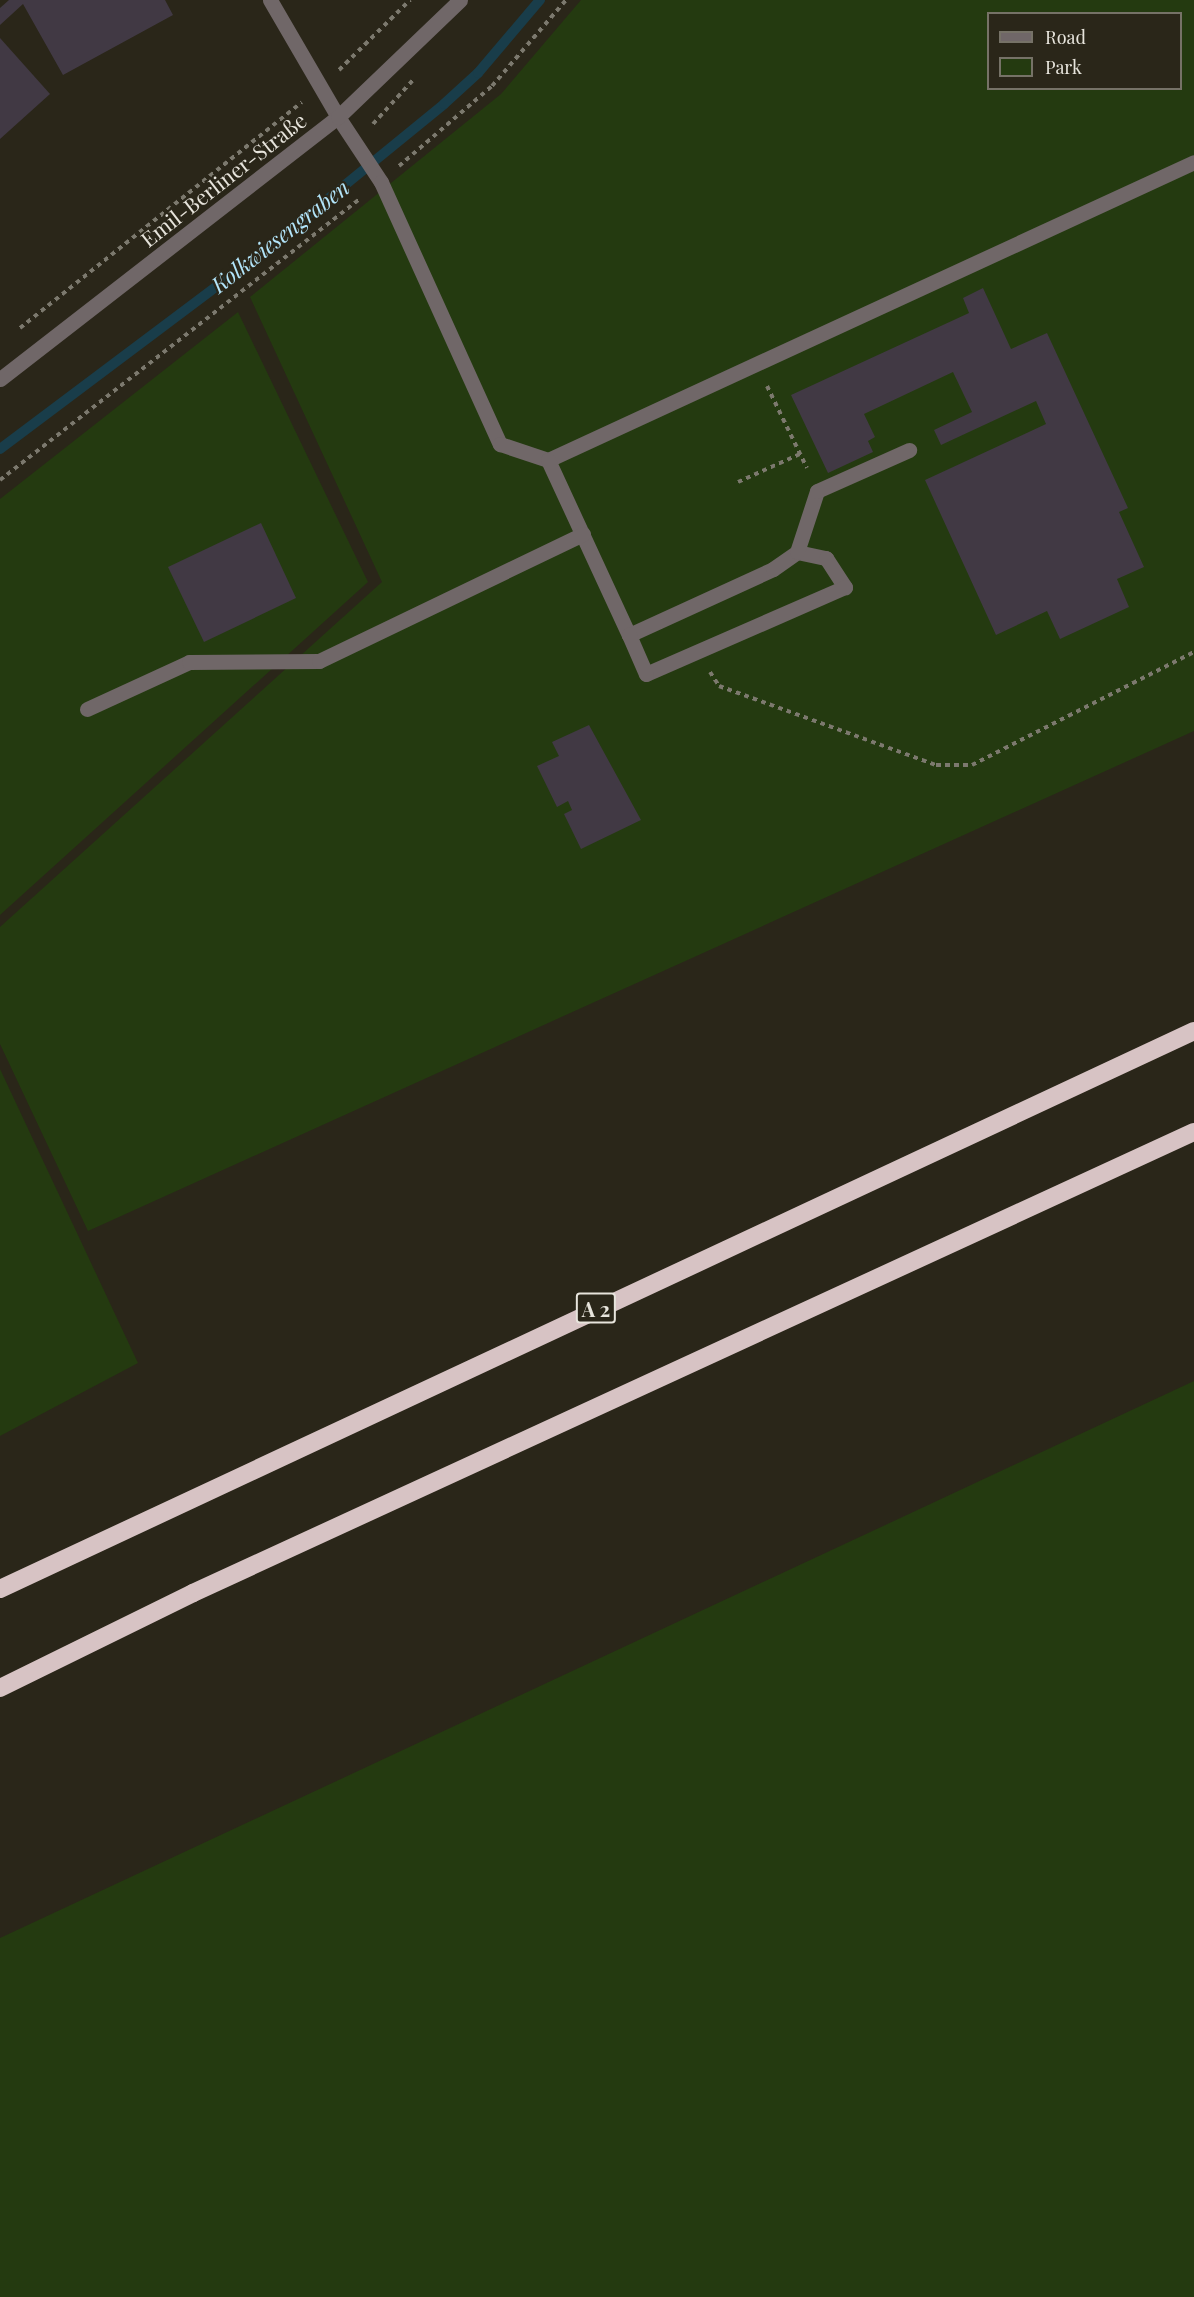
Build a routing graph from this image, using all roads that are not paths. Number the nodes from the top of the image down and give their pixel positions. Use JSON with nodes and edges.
{"nodes":[{"id":1,"x":270,"y":0,"type":"edge"},
{"id":2,"x":460,"y":0,"type":"edge"},
{"id":3,"x":338,"y":117,"type":"junction"},
{"id":4,"x":1194,"y":162,"type":"edge"},
{"id":5,"x":0,"y":379,"type":"edge"},
{"id":6,"x":909,"y":450,"type":"dead end"},
{"id":7,"x":548,"y":460,"type":"junction"},
{"id":8,"x":583,"y":534,"type":"junction"},
{"id":9,"x":797,"y":552,"type":"junction"},
{"id":10,"x":629,"y":634,"type":"junction"},
{"id":11,"x":87,"y":709,"type":"dead end"},
{"id":12,"x":1194,"y":1031,"type":"edge"},
{"id":13,"x":1194,"y":1132,"type":"edge"},
{"id":14,"x":0,"y":1589,"type":"edge"},
{"id":15,"x":0,"y":1688,"type":"edge"}],
"edges":[{"from":1,"to":3,"type":"street"},
{"from":2,"to":3,"type":"street","name":"Emil-Berliner-Straße"},
{"from":3,"to":5,"type":"street","name":"Emil-Berliner-Straße"},
{"from":3,"to":7,"type":"street"},
{"from":4,"to":7,"type":"street"},
{"from":6,"to":9,"type":"street"},
{"from":7,"to":8,"type":"street"},
{"from":8,"to":10,"type":"street"},
{"from":8,"to":11,"type":"street"},
{"from":9,"to":10,"type":"street"},
{"from":9,"to":10,"type":"street"},
{"from":12,"to":14,"type":"highway","number":"A 2"},
{"from":13,"to":15,"type":"highway"}]}
